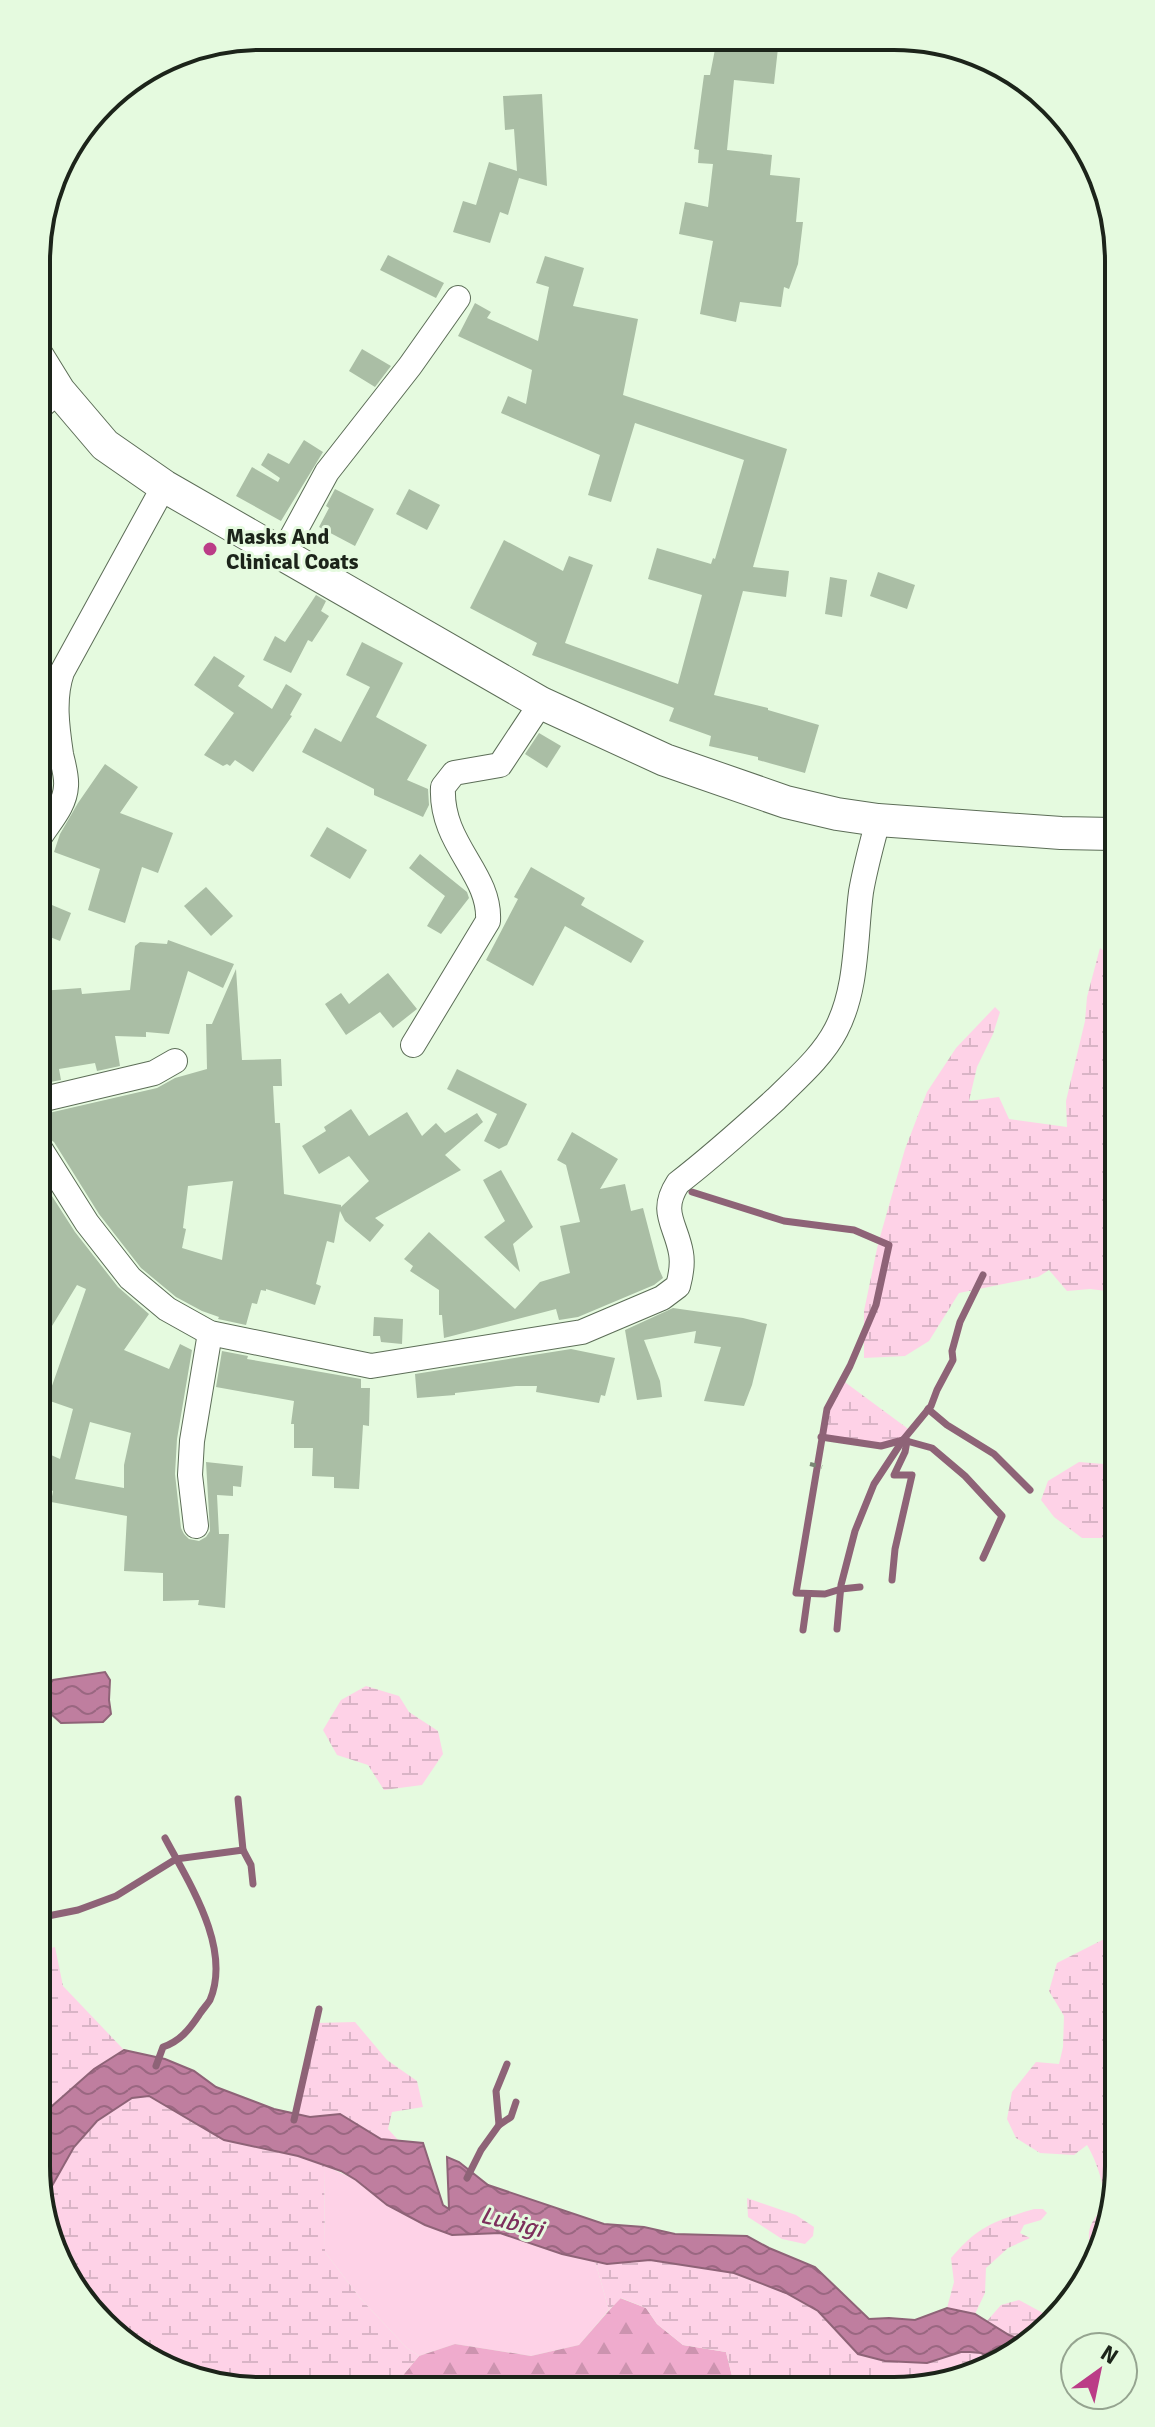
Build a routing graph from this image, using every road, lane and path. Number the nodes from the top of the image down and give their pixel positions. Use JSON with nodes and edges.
{"nodes":[{"id":1,"x":458,"y":298,"type":"dead end"},
{"id":2,"x":50,"y":401,"type":"edge"},
{"id":3,"x":164,"y":486,"type":"junction"},
{"id":4,"x":282,"y":555,"type":"junction"},
{"id":5,"x":541,"y":703,"type":"junction"},
{"id":6,"x":878,"y":820,"type":"junction"},
{"id":7,"x":50,"y":823,"type":"edge"},
{"id":8,"x":1105,"y":834,"type":"edge"},
{"id":9,"x":413,"y":1045,"type":"dead end"},
{"id":10,"x":175,"y":1061,"type":"dead end"},
{"id":11,"x":50,"y":1098,"type":"edge"},
{"id":12,"x":50,"y":1165,"type":"edge"},
{"id":13,"x":210,"y":1333,"type":"junction"},
{"id":14,"x":810,"y":1464,"type":"dead end"},
{"id":15,"x":822,"y":1467,"type":"dead end"},
{"id":16,"x":196,"y":1526,"type":"dead end"}],
"edges":[{"from":1,"to":4,"type":"street"},
{"from":2,"to":3,"type":"street"},
{"from":3,"to":4,"type":"street"},
{"from":3,"to":7,"type":"street"},
{"from":4,"to":5,"type":"street"},
{"from":5,"to":6,"type":"street"},
{"from":5,"to":9,"type":"street"},
{"from":6,"to":8,"type":"street"},
{"from":6,"to":13,"type":"street"},
{"from":10,"to":11,"type":"street"},
{"from":12,"to":13,"type":"street"},
{"from":13,"to":16,"type":"street"},
{"from":14,"to":15,"type":"path"}]}
